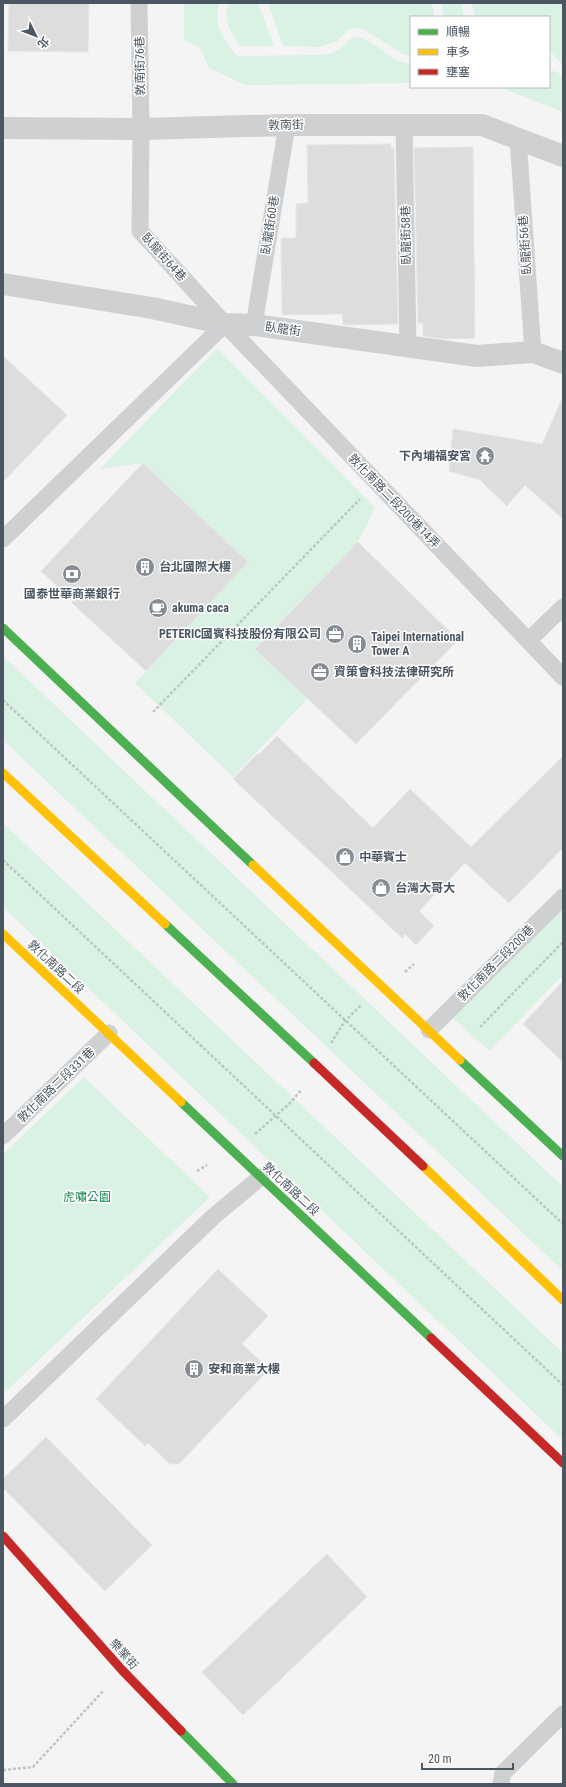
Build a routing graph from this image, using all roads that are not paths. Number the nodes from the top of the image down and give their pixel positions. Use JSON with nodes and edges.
{"nodes":[{"id":1,"x":139,"y":3,"type":"edge"},
{"id":2,"x":287,"y":125,"type":"junction"},
{"id":3,"x":404,"y":125,"type":"junction"},
{"id":4,"x":3,"y":128,"type":"edge"},
{"id":5,"x":141,"y":128,"type":"junction"},
{"id":6,"x":518,"y":138,"type":"junction"},
{"id":7,"x":563,"y":156,"type":"edge"},
{"id":8,"x":3,"y":284,"type":"edge"},
{"id":9,"x":225,"y":324,"type":"junction"},
{"id":10,"x":254,"y":325,"type":"junction"},
{"id":11,"x":408,"y":346,"type":"junction"},
{"id":12,"x":533,"y":352,"type":"junction"},
{"id":13,"x":563,"y":363,"type":"edge"},
{"id":14,"x":3,"y":539,"type":"edge"},
{"id":15,"x":563,"y":608,"type":"edge"},
{"id":16,"x":3,"y":628,"type":"edge"},
{"id":17,"x":529,"y":640,"type":"junction"},
{"id":18,"x":563,"y":677,"type":"edge"},
{"id":19,"x":3,"y":773,"type":"edge"},
{"id":20,"x":563,"y":897,"type":"edge"},
{"id":21,"x":3,"y":934,"type":"edge"},
{"id":22,"x":429,"y":1030,"type":"junction"},
{"id":23,"x":109,"y":1033,"type":"junction"},
{"id":24,"x":3,"y":1136,"type":"edge"},
{"id":25,"x":563,"y":1156,"type":"edge"},
{"id":26,"x":261,"y":1177,"type":"junction"},
{"id":27,"x":563,"y":1300,"type":"edge"},
{"id":28,"x":3,"y":1419,"type":"edge"},
{"id":29,"x":563,"y":1463,"type":"edge"},
{"id":30,"x":3,"y":1536,"type":"edge"},
{"id":31,"x":563,"y":1714,"type":"edge"},
{"id":32,"x":233,"y":1784,"type":"edge"},
{"id":33,"x":501,"y":1784,"type":"edge"}],
"edges":[{"from":1,"to":5,"type":"lane","name":"敦南街76巷"},
{"from":2,"to":3,"type":"street","name":"敦南街"},
{"from":2,"to":5,"type":"street","name":"敦南街"},
{"from":2,"to":10,"type":"lane","name":"臥龍街60巷"},
{"from":3,"to":6,"type":"street","name":"敦南街"},
{"from":3,"to":11,"type":"lane","name":"臥龍街58巷"},
{"from":4,"to":5,"type":"street","name":"敦南街"},
{"from":5,"to":9,"type":"lane","name":"臥龍街64巷"},
{"from":6,"to":7,"type":"street","name":"敦南街"},
{"from":6,"to":12,"type":"lane","name":"臥龍街56巷"},
{"from":8,"to":9,"type":"street","name":"臥龍街"},
{"from":9,"to":10,"type":"street","name":"臥龍街"},
{"from":9,"to":14,"type":"lane"},
{"from":9,"to":17,"type":"lane","name":"敦化南路二段200巷14弄"},
{"from":10,"to":11,"type":"street","name":"臥龍街"},
{"from":11,"to":12,"type":"street","name":"臥龍街"},
{"from":12,"to":13,"type":"street","name":"臥龍街"},
{"from":15,"to":17,"type":"lane"},
{"from":16,"to":22,"type":"main road"},
{"from":17,"to":18,"type":"lane","name":"敦化南路二段200巷14弄"},
{"from":19,"to":27,"type":"main road"},
{"from":20,"to":22,"type":"lane","name":"敦化南路二段200巷"},
{"from":21,"to":23,"type":"main road","name":"敦化南路二段"},
{"from":22,"to":25,"type":"main road"},
{"from":23,"to":24,"type":"lane","name":"敦化南路二段331巷"},
{"from":23,"to":26,"type":"main road","name":"敦化南路二段"},
{"from":26,"to":28,"type":"lane"},
{"from":26,"to":29,"type":"main road","name":"敦化南路二段"},
{"from":30,"to":32,"type":"main road","name":"樂業街"},
{"from":31,"to":33,"type":"lane"}]}
